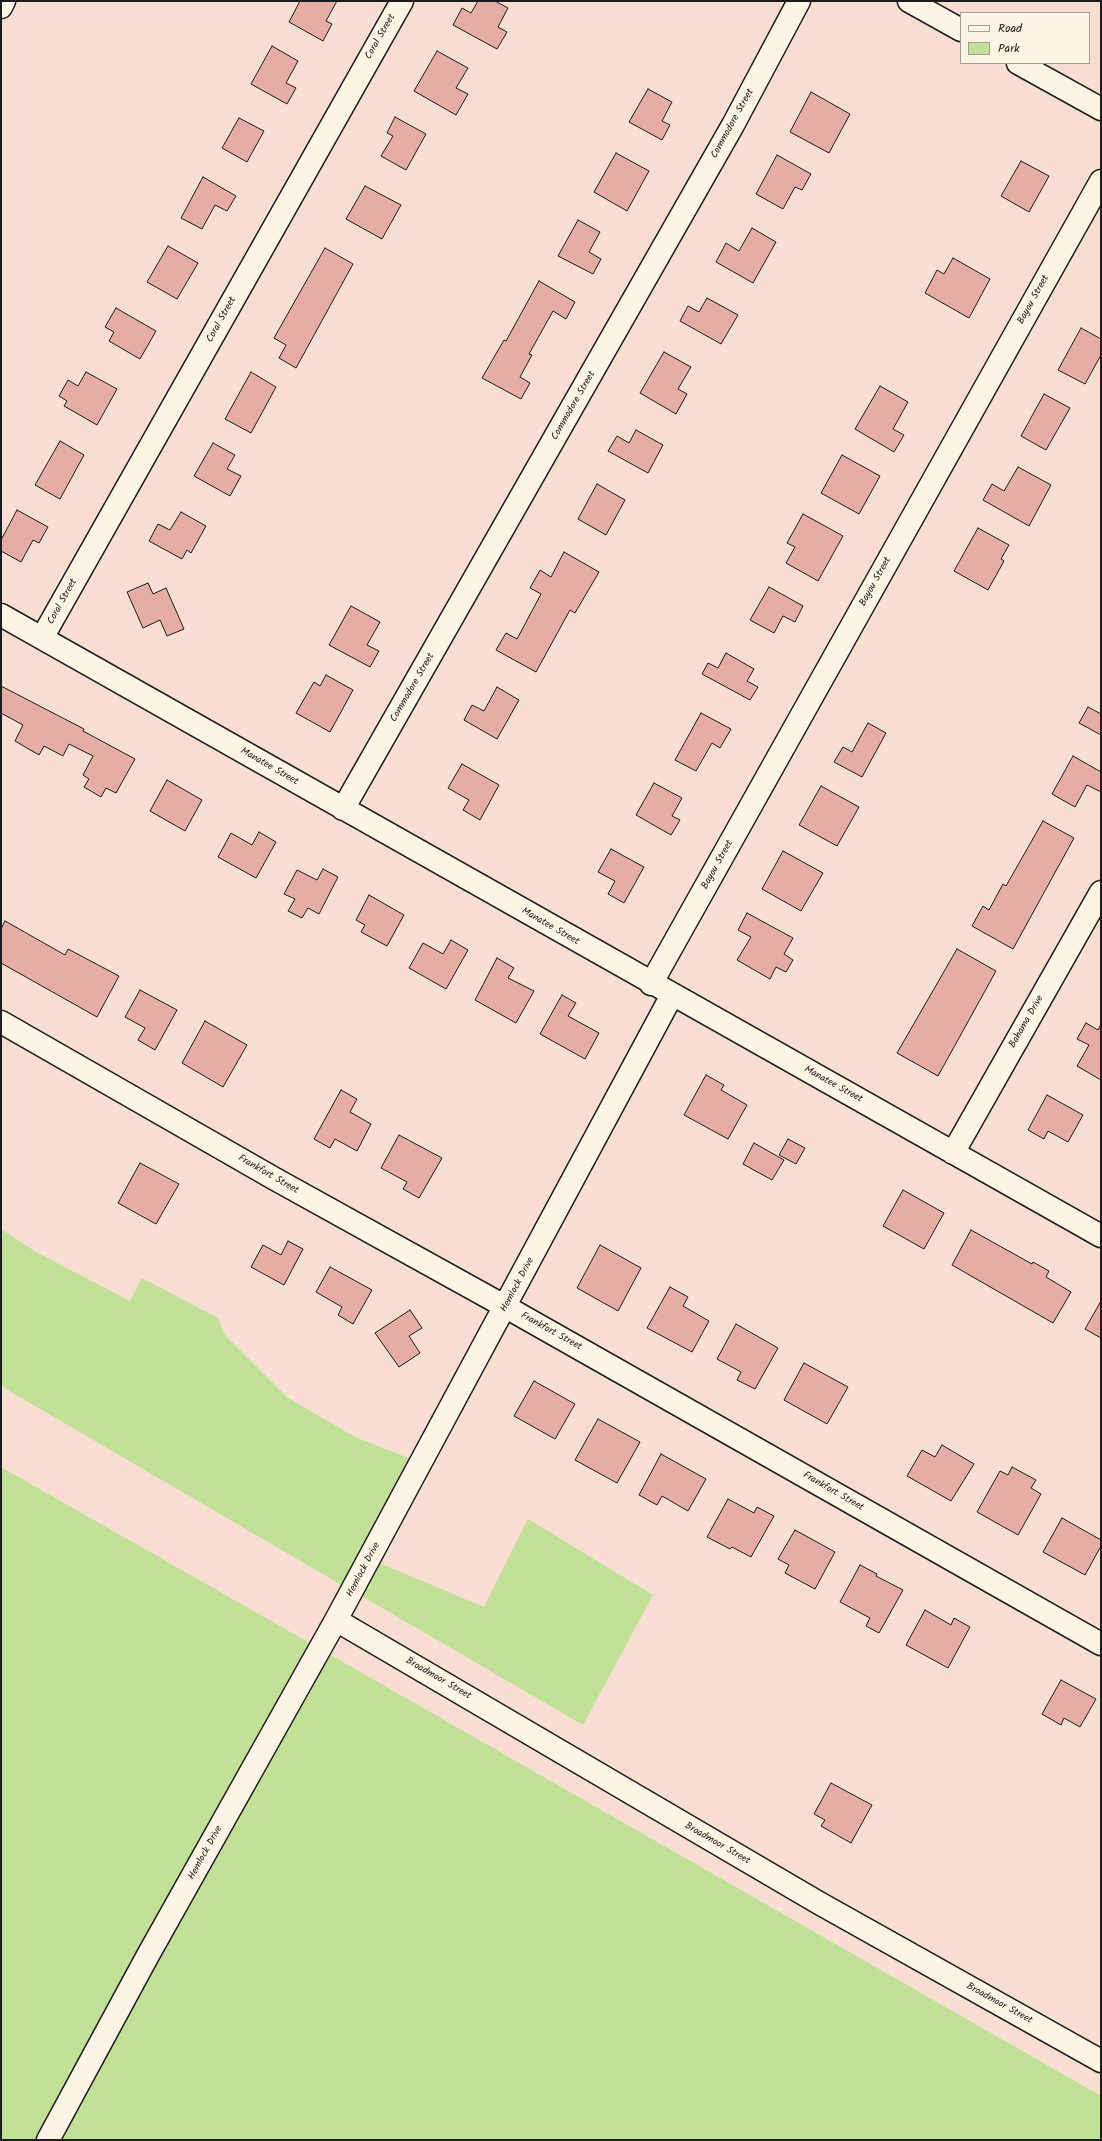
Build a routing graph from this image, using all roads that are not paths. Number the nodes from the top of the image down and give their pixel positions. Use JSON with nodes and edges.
{"nodes":[{"id":1,"x":4,"y":1,"type":"edge"},
{"id":2,"x":402,"y":1,"type":"edge"},
{"id":3,"x":799,"y":1,"type":"edge"},
{"id":4,"x":909,"y":1,"type":"edge"},
{"id":5,"x":1,"y":7,"type":"edge"},
{"id":6,"x":960,"y":29,"type":"edge"},
{"id":7,"x":1020,"y":64,"type":"edge"},
{"id":8,"x":1101,"y":109,"type":"edge"},
{"id":9,"x":1101,"y":181,"type":"edge"},
{"id":10,"x":1,"y":615,"type":"edge"},
{"id":11,"x":42,"y":638,"type":"junction"},
{"id":12,"x":343,"y":809,"type":"junction"},
{"id":13,"x":1101,"y":892,"type":"edge"},
{"id":14,"x":651,"y":984,"type":"junction"},
{"id":15,"x":672,"y":995,"type":"junction"},
{"id":16,"x":1,"y":1022,"type":"edge"},
{"id":17,"x":953,"y":1153,"type":"junction"},
{"id":18,"x":1101,"y":1236,"type":"edge"},
{"id":19,"x":506,"y":1307,"type":"junction"},
{"id":20,"x":336,"y":1620,"type":"junction"},
{"id":21,"x":1101,"y":1644,"type":"edge"},
{"id":22,"x":1101,"y":2061,"type":"edge"},
{"id":23,"x":48,"y":2140,"type":"edge"}],
"edges":[{"from":1,"to":5,"type":"street"},
{"from":2,"to":11,"type":"street","name":"Coral Street"},
{"from":3,"to":12,"type":"street","name":"Commodore Street"},
{"from":4,"to":6,"type":"street"},
{"from":7,"to":8,"type":"street"},
{"from":9,"to":14,"type":"street","name":"Bayou Street"},
{"from":10,"to":11,"type":"street","name":"Manatee Street"},
{"from":11,"to":12,"type":"street","name":"Manatee Street"},
{"from":12,"to":14,"type":"street","name":"Manatee Street"},
{"from":13,"to":17,"type":"street","name":"Bahama Drive"},
{"from":14,"to":15,"type":"street","name":"Manatee Street"},
{"from":15,"to":17,"type":"street","name":"Manatee Street"},
{"from":15,"to":19,"type":"street","name":"Hemlock Drive"},
{"from":16,"to":19,"type":"street","name":"Frankfort Street"},
{"from":17,"to":18,"type":"street","name":"Manatee Street"},
{"from":19,"to":20,"type":"street","name":"Hemlock Drive"},
{"from":19,"to":21,"type":"street","name":"Frankfort Street"},
{"from":20,"to":22,"type":"street","name":"Broadmoor Street"},
{"from":20,"to":23,"type":"street","name":"Hemlock Drive"}]}
